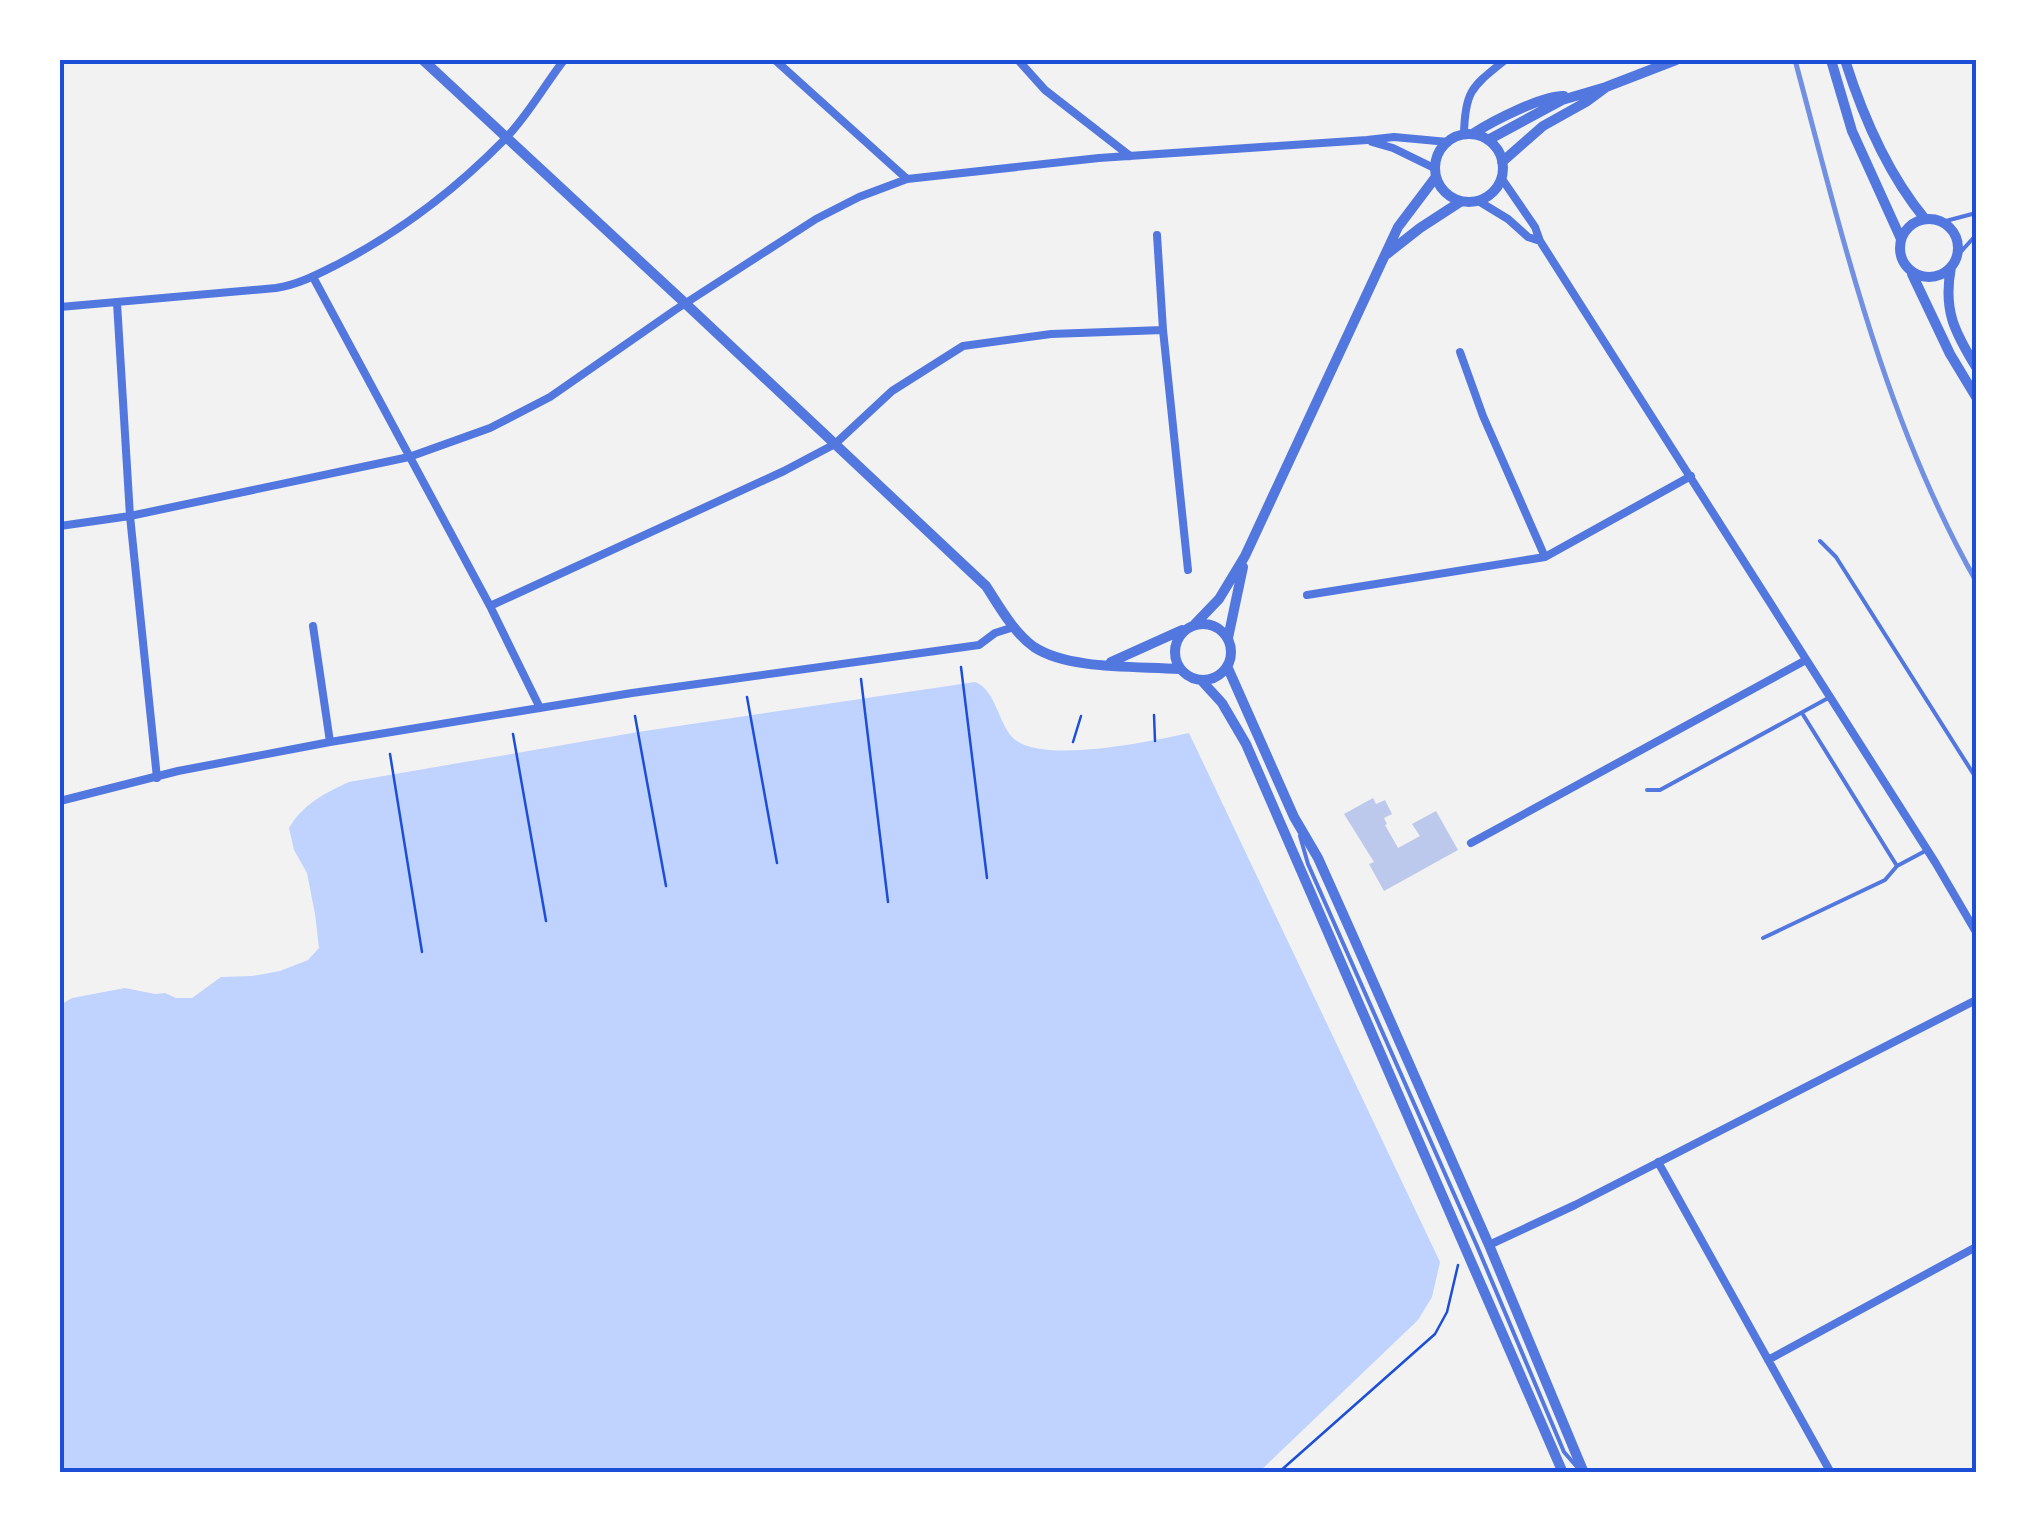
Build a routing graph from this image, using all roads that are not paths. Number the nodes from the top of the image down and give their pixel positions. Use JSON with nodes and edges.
{"nodes":[{"id":1,"x":423,"y":60,"type":"edge"},
{"id":2,"x":564,"y":60,"type":"edge"},
{"id":3,"x":774,"y":60,"type":"edge"},
{"id":4,"x":1018,"y":60,"type":"edge"},
{"id":5,"x":1504,"y":60,"type":"edge"},
{"id":6,"x":1676,"y":60,"type":"edge"},
{"id":7,"x":1831,"y":60,"type":"edge"},
{"id":8,"x":1845,"y":60,"type":"edge"},
{"id":9,"x":1606,"y":87,"type":"junction"},
{"id":10,"x":1570,"y":97,"type":"junction"},
{"id":11,"x":1469,"y":133,"type":"junction"},
{"id":12,"x":506,"y":138,"type":"junction"},
{"id":13,"x":1368,"y":140,"type":"junction"},
{"id":14,"x":1488,"y":140,"type":"junction"},
{"id":15,"x":1448,"y":142,"type":"junction"},
{"id":16,"x":1130,"y":156,"type":"junction"},
{"id":17,"x":1502,"y":162,"type":"junction"},
{"id":18,"x":1435,"y":173,"type":"junction"},
{"id":19,"x":907,"y":179,"type":"junction"},
{"id":20,"x":1502,"y":179,"type":"junction"},
{"id":21,"x":1460,"y":202,"type":"junction"},
{"id":22,"x":1480,"y":202,"type":"junction"},
{"id":23,"x":1976,"y":213,"type":"edge"},
{"id":24,"x":1925,"y":219,"type":"junction"},
{"id":25,"x":1942,"y":222,"type":"junction"},
{"id":26,"x":1157,"y":235,"type":"dead end"},
{"id":27,"x":1976,"y":235,"type":"edge"},
{"id":28,"x":1901,"y":239,"type":"junction"},
{"id":29,"x":1540,"y":241,"type":"junction"},
{"id":30,"x":1386,"y":254,"type":"junction"},
{"id":31,"x":1954,"y":262,"type":"junction"},
{"id":32,"x":1911,"y":271,"type":"junction"},
{"id":33,"x":313,"y":277,"type":"junction"},
{"id":34,"x":117,"y":303,"type":"junction"},
{"id":35,"x":686,"y":304,"type":"junction"},
{"id":36,"x":60,"y":307,"type":"edge"},
{"id":37,"x":1163,"y":330,"type":"junction"},
{"id":38,"x":1460,"y":352,"type":"dead end"},
{"id":39,"x":1976,"y":367,"type":"edge"},
{"id":40,"x":1976,"y":397,"type":"edge"},
{"id":41,"x":834,"y":444,"type":"junction"},
{"id":42,"x":409,"y":456,"type":"junction"},
{"id":43,"x":1691,"y":476,"type":"junction"},
{"id":44,"x":130,"y":516,"type":"junction"},
{"id":45,"x":60,"y":526,"type":"edge"},
{"id":46,"x":1820,"y":541,"type":"dead end"},
{"id":47,"x":1245,"y":556,"type":"junction"},
{"id":48,"x":1545,"y":557,"type":"junction"},
{"id":49,"x":1188,"y":570,"type":"dead end"},
{"id":50,"x":1307,"y":595,"type":"dead end"},
{"id":51,"x":490,"y":606,"type":"junction"},
{"id":52,"x":313,"y":626,"type":"dead end"},
{"id":53,"x":1014,"y":626,"type":"junction"},
{"id":54,"x":1192,"y":626,"type":"junction"},
{"id":55,"x":1228,"y":638,"type":"junction"},
{"id":56,"x":1806,"y":660,"type":"junction"},
{"id":57,"x":1107,"y":664,"type":"junction"},
{"id":58,"x":1228,"y":666,"type":"junction"},
{"id":59,"x":1179,"y":669,"type":"junction"},
{"id":60,"x":1202,"y":680,"type":"junction"},
{"id":61,"x":1830,"y":697,"type":"junction"},
{"id":62,"x":540,"y":708,"type":"junction"},
{"id":63,"x":1802,"y":713,"type":"junction"},
{"id":64,"x":330,"y":742,"type":"junction"},
{"id":65,"x":157,"y":778,"type":"junction"},
{"id":66,"x":1976,"y":778,"type":"edge"},
{"id":67,"x":1647,"y":790,"type":"dead end"},
{"id":68,"x":60,"y":801,"type":"edge"},
{"id":69,"x":1294,"y":817,"type":"junction"},
{"id":70,"x":1471,"y":843,"type":"dead end"},
{"id":71,"x":1927,"y":850,"type":"junction"},
{"id":72,"x":1898,"y":866,"type":"junction"},
{"id":73,"x":1976,"y":932,"type":"edge"},
{"id":74,"x":1763,"y":938,"type":"dead end"},
{"id":75,"x":1976,"y":1000,"type":"edge"},
{"id":76,"x":1658,"y":1162,"type":"junction"},
{"id":77,"x":1489,"y":1245,"type":"junction"},
{"id":78,"x":1976,"y":1247,"type":"edge"},
{"id":79,"x":1768,"y":1360,"type":"junction"},
{"id":80,"x":1563,"y":1473,"type":"edge"},
{"id":81,"x":1583,"y":1473,"type":"edge"},
{"id":82,"x":1831,"y":1473,"type":"edge"}],
"edges":[{"from":1,"to":12,"type":"street"},
{"from":2,"to":12,"type":"street"},
{"from":3,"to":19,"type":"street"},
{"from":4,"to":16,"type":"street"},
{"from":5,"to":11,"type":"street"},
{"from":6,"to":9,"type":"street"},
{"from":7,"to":28,"type":"street"},
{"from":8,"to":24,"type":"street"},
{"from":9,"to":10,"type":"street"},
{"from":9,"to":17,"type":"street"},
{"from":10,"to":11,"type":"street"},
{"from":10,"to":14,"type":"street"},
{"from":11,"to":14,"type":"street"},
{"from":11,"to":15,"type":"street"},
{"from":12,"to":33,"type":"street"},
{"from":12,"to":35,"type":"street"},
{"from":13,"to":15,"type":"street"},
{"from":13,"to":16,"type":"street"},
{"from":13,"to":18,"type":"street"},
{"from":14,"to":17,"type":"street"},
{"from":15,"to":18,"type":"street"},
{"from":16,"to":19,"type":"street"},
{"from":17,"to":20,"type":"street"},
{"from":18,"to":21,"type":"street"},
{"from":18,"to":30,"type":"street"},
{"from":19,"to":35,"type":"street"},
{"from":20,"to":22,"type":"street"},
{"from":20,"to":29,"type":"street"},
{"from":21,"to":22,"type":"street"},
{"from":21,"to":30,"type":"street"},
{"from":22,"to":29,"type":"street"},
{"from":23,"to":25,"type":"lane"},
{"from":24,"to":25,"type":"street"},
{"from":24,"to":28,"type":"street"},
{"from":25,"to":31,"type":"street"},
{"from":26,"to":37,"type":"street"},
{"from":27,"to":31,"type":"lane"},
{"from":28,"to":32,"type":"street"},
{"from":29,"to":43,"type":"street"},
{"from":30,"to":47,"type":"street"},
{"from":31,"to":32,"type":"street"},
{"from":31,"to":39,"type":"street"},
{"from":32,"to":40,"type":"street"},
{"from":33,"to":34,"type":"street"},
{"from":33,"to":42,"type":"street"},
{"from":34,"to":36,"type":"street"},
{"from":34,"to":44,"type":"street"},
{"from":35,"to":41,"type":"street"},
{"from":35,"to":42,"type":"street"},
{"from":37,"to":41,"type":"street"},
{"from":37,"to":49,"type":"street"},
{"from":38,"to":48,"type":"street"},
{"from":41,"to":51,"type":"street"},
{"from":41,"to":53,"type":"street"},
{"from":42,"to":44,"type":"street"},
{"from":42,"to":51,"type":"street"},
{"from":43,"to":48,"type":"street"},
{"from":43,"to":56,"type":"street"},
{"from":44,"to":45,"type":"street"},
{"from":44,"to":65,"type":"street"},
{"from":46,"to":66,"type":"lane"},
{"from":47,"to":54,"type":"street"},
{"from":47,"to":55,"type":"street"},
{"from":48,"to":50,"type":"street"},
{"from":51,"to":62,"type":"street"},
{"from":52,"to":64,"type":"street"},
{"from":53,"to":57,"type":"street"},
{"from":53,"to":62,"type":"street"},
{"from":54,"to":55,"type":"street"},
{"from":54,"to":57,"type":"street"},
{"from":54,"to":59,"type":"street"},
{"from":55,"to":58,"type":"street"},
{"from":56,"to":61,"type":"street"},
{"from":56,"to":70,"type":"street"},
{"from":57,"to":59,"type":"street"},
{"from":58,"to":60,"type":"street"},
{"from":58,"to":69,"type":"street"},
{"from":59,"to":60,"type":"street"},
{"from":60,"to":80,"type":"street"},
{"from":61,"to":63,"type":"lane"},
{"from":61,"to":71,"type":"street"},
{"from":62,"to":64,"type":"street"},
{"from":63,"to":67,"type":"lane"},
{"from":63,"to":72,"type":"lane"},
{"from":64,"to":65,"type":"street"},
{"from":65,"to":68,"type":"street"},
{"from":69,"to":77,"type":"street"},
{"from":69,"to":81,"type":"lane"},
{"from":71,"to":72,"type":"lane"},
{"from":71,"to":73,"type":"street"},
{"from":72,"to":74,"type":"lane"},
{"from":75,"to":76,"type":"street"},
{"from":76,"to":77,"type":"street"},
{"from":76,"to":79,"type":"street"},
{"from":77,"to":81,"type":"street"},
{"from":78,"to":79,"type":"street"},
{"from":79,"to":82,"type":"street"}]}
